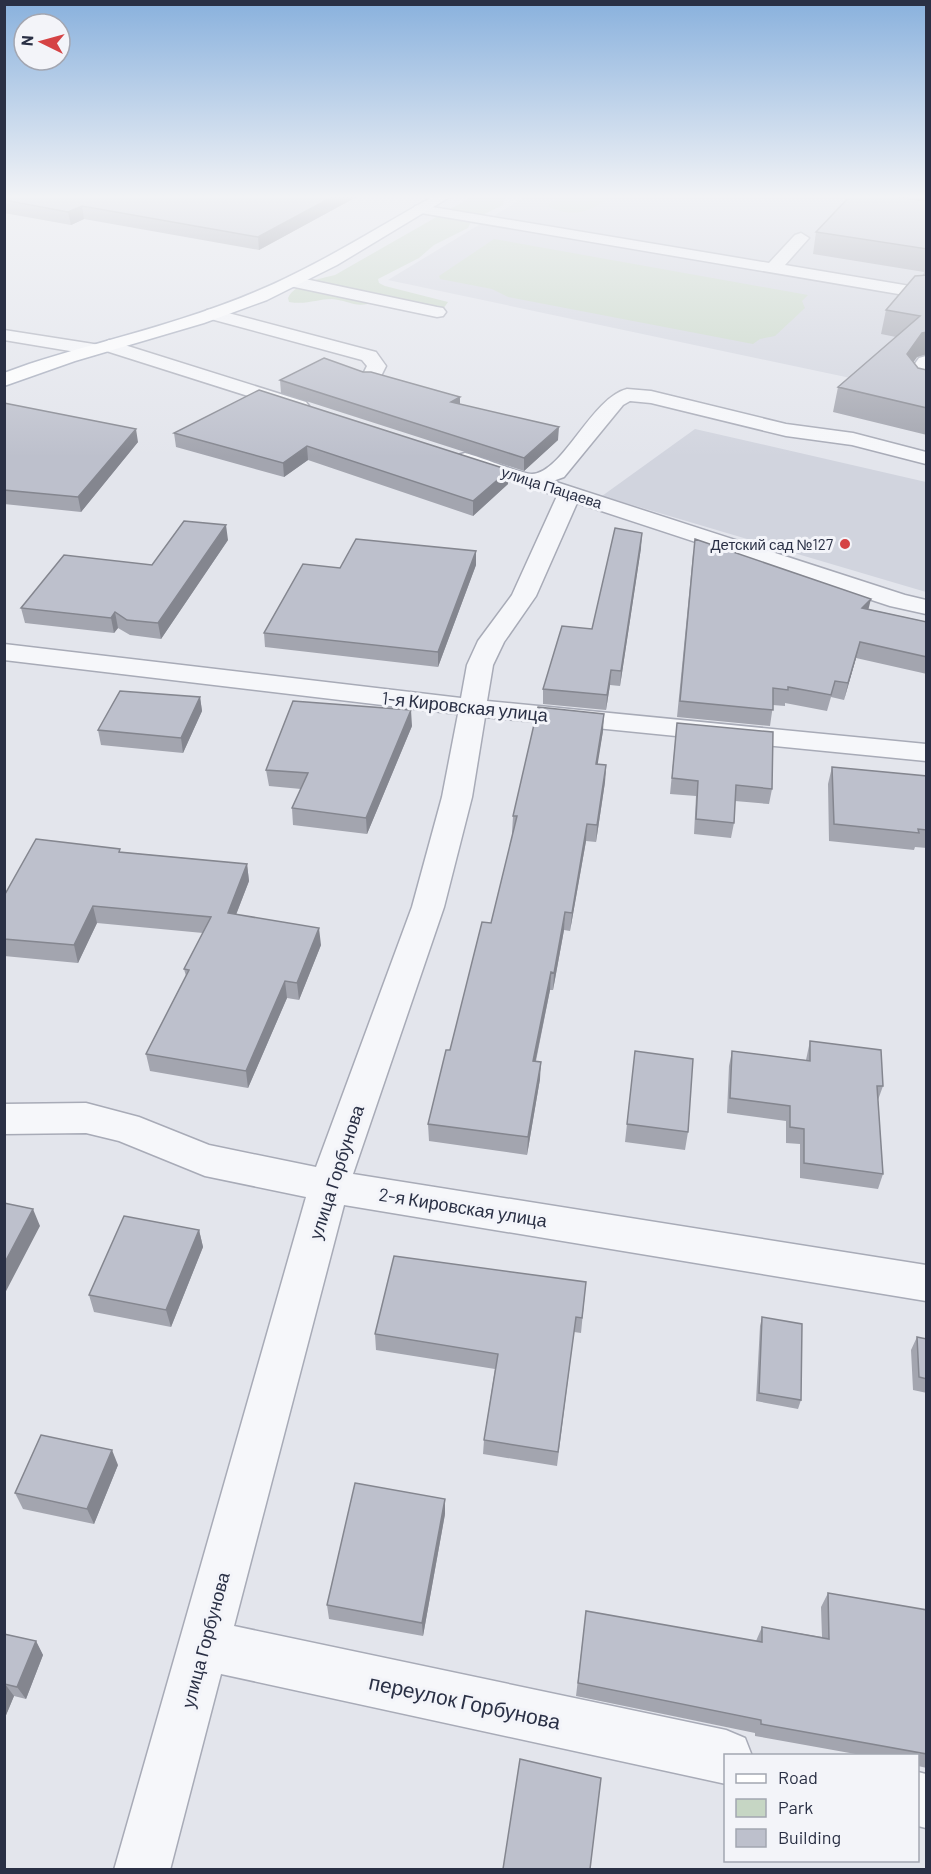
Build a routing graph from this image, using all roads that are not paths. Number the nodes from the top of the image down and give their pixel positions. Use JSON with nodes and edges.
{"nodes":[{"id":1,"x":288,"y":282,"type":"edge"},
{"id":2,"x":298,"y":282,"type":"edge"},
{"id":3,"x":859,"y":282,"type":"edge"},
{"id":4,"x":916,"y":292,"type":"edge"},
{"id":5,"x":437,"y":312,"type":"dead end"},
{"id":6,"x":213,"y":314,"type":"junction"},
{"id":7,"x":4,"y":335,"type":"edge"},
{"id":8,"x":101,"y":348,"type":"junction"},
{"id":9,"x":927,"y":362,"type":"edge"},
{"id":10,"x":371,"y":378,"type":"edge"},
{"id":11,"x":4,"y":380,"type":"edge"},
{"id":12,"x":927,"y":388,"type":"edge"},
{"id":13,"x":317,"y":412,"type":"edge"},
{"id":14,"x":441,"y":452,"type":"edge"},
{"id":15,"x":927,"y":458,"type":"edge"},
{"id":16,"x":532,"y":481,"type":"junction"},
{"id":17,"x":570,"y":493,"type":"junction"},
{"id":18,"x":927,"y":607,"type":"edge"},
{"id":19,"x":4,"y":652,"type":"edge"},
{"id":20,"x":474,"y":708,"type":"junction"},
{"id":21,"x":927,"y":753,"type":"edge"},
{"id":22,"x":4,"y":1119,"type":"edge"},
{"id":23,"x":329,"y":1186,"type":"junction"},
{"id":24,"x":927,"y":1283,"type":"edge"},
{"id":25,"x":204,"y":1645,"type":"junction"},
{"id":26,"x":724,"y":1757,"type":"edge"},
{"id":27,"x":142,"y":1869,"type":"edge"}],
"edges":[{"from":1,"to":6,"type":"main road"},
{"from":2,"to":5,"type":"street"},
{"from":3,"to":4,"type":"street"},
{"from":6,"to":8,"type":"main road"},
{"from":6,"to":10,"type":"street"},
{"from":7,"to":8,"type":"street"},
{"from":8,"to":11,"type":"main road"},
{"from":8,"to":13,"type":"street"},
{"from":9,"to":12,"type":"street"},
{"from":14,"to":16,"type":"street","name":"улица Пацаева"},
{"from":15,"to":16,"type":"street"},
{"from":16,"to":17,"type":"street","name":"улица Пацаева"},
{"from":17,"to":18,"type":"street","name":"улица Пацаева"},
{"from":17,"to":20,"type":"street","name":"улица Горбунова"},
{"from":19,"to":20,"type":"street","name":"1-я Кировская улица"},
{"from":20,"to":21,"type":"street","name":"1-я Кировская улица"},
{"from":20,"to":23,"type":"street","name":"улица Горбунова"},
{"from":22,"to":23,"type":"street","name":"2-я Кировская улица"},
{"from":23,"to":24,"type":"street","name":"2-я Кировская улица"},
{"from":23,"to":25,"type":"street","name":"улица Горбунова"},
{"from":25,"to":26,"type":"street","name":"переулок Горбунова"},
{"from":25,"to":27,"type":"street","name":"улица Горбунова"}]}
